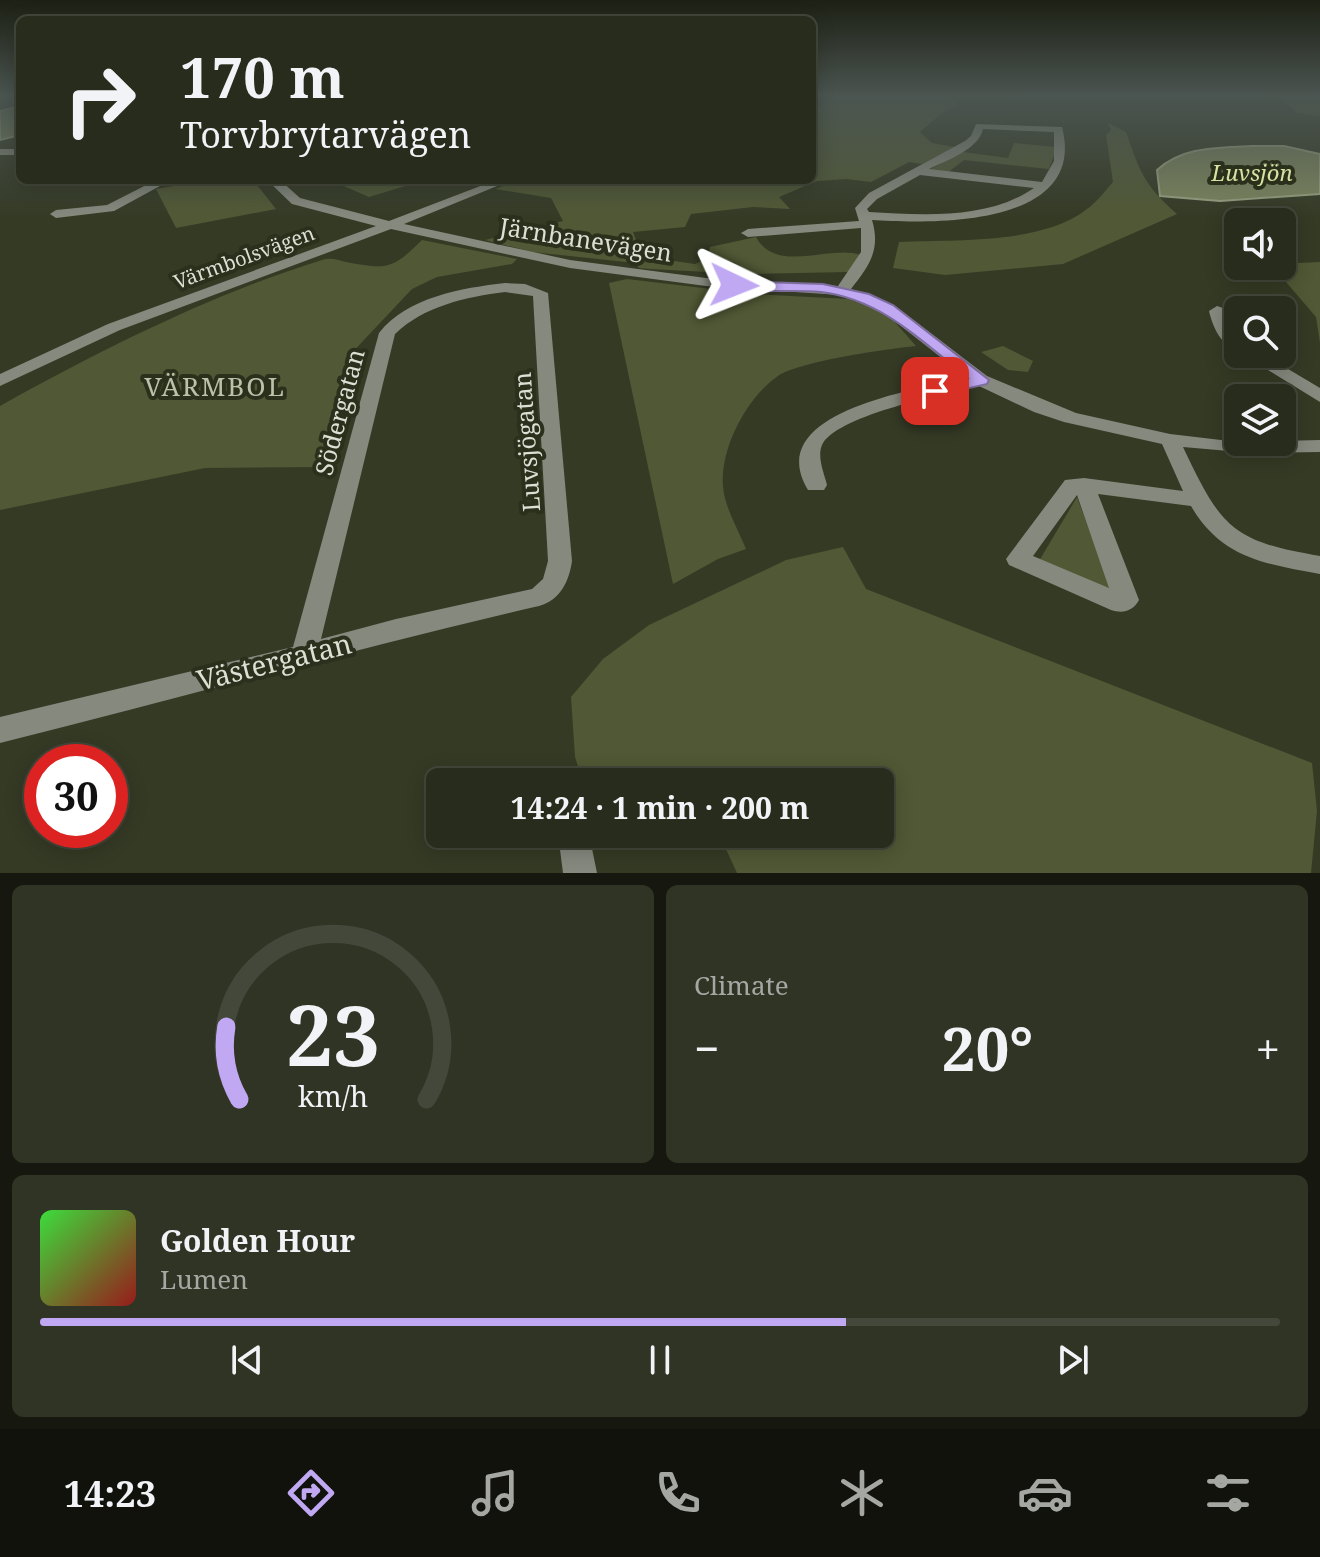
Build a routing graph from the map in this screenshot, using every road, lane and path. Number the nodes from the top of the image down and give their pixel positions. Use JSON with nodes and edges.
{"nodes":[{"id":1,"x":976,"y":137,"type":"edge"},
{"id":2,"x":1060,"y":137,"type":"edge"},
{"id":3,"x":915,"y":171,"type":"junction"},
{"id":4,"x":157,"y":184,"type":"edge"},
{"id":5,"x":277,"y":184,"type":"edge"},
{"id":6,"x":495,"y":184,"type":"edge"},
{"id":7,"x":1046,"y":186,"type":"junction"},
{"id":8,"x":56,"y":214,"type":"dead end"},
{"id":9,"x":866,"y":220,"type":"junction"},
{"id":10,"x":384,"y":226,"type":"junction"},
{"id":11,"x":748,"y":233,"type":"dead end"},
{"id":12,"x":532,"y":290,"type":"joint"},
{"id":13,"x":842,"y":291,"type":"junction"},
{"id":14,"x":1217,"y":311,"type":"dead end"},
{"id":15,"x":1224,"y":331,"type":"edge"},
{"id":16,"x":1274,"y":368,"type":"edge"},
{"id":17,"x":981,"y":380,"type":"junction"},
{"id":18,"x":0,"y":381,"type":"edge"},
{"id":19,"x":1320,"y":396,"type":"edge"},
{"id":20,"x":1170,"y":440,"type":"junction"},
{"id":21,"x":1320,"y":446,"type":"edge"},
{"id":22,"x":816,"y":485,"type":"dead end"},
{"id":23,"x":1084,"y":485,"type":"junction"},
{"id":24,"x":1198,"y":500,"type":"junction"},
{"id":25,"x":1320,"y":565,"type":"edge"},
{"id":26,"x":547,"y":592,"type":"joint"},
{"id":27,"x":304,"y":655,"type":"junction"},
{"id":28,"x":0,"y":730,"type":"edge"}],
"edges":[{"from":1,"to":3,"type":"street"},
{"from":2,"to":7,"type":"street"},
{"from":3,"to":7,"type":"street"},
{"from":3,"to":9,"type":"street"},
{"from":4,"to":8,"type":"street"},
{"from":5,"to":10,"type":"street","name":"Järnbanevägen"},
{"from":6,"to":10,"type":"street","name":"Värmbolsvägen"},
{"from":7,"to":9,"type":"street"},
{"from":9,"to":11,"type":"street"},
{"from":9,"to":13,"type":"street"},
{"from":10,"to":13,"type":"street","name":"Järnbanevägen"},
{"from":10,"to":18,"type":"street","name":"Värmbolsvägen"},
{"from":12,"to":26,"type":"street","name":"Luvsjögatan"},
{"from":12,"to":27,"type":"street","name":"Södergatan"},
{"from":13,"to":17,"type":"street","name":"Järnbanevägen"},
{"from":14,"to":15,"type":"street"},
{"from":16,"to":19,"type":"street"},
{"from":17,"to":20,"type":"street","name":"Järnbanevägen"},
{"from":17,"to":22,"type":"street"},
{"from":20,"to":21,"type":"street","name":"Järnbanevägen"},
{"from":20,"to":24,"type":"street"},
{"from":23,"to":23,"type":"street"},
{"from":23,"to":24,"type":"street"},
{"from":24,"to":25,"type":"street"},
{"from":26,"to":27,"type":"street","name":"Västergatan"},
{"from":27,"to":28,"type":"street","name":"Västergatan"}]}
